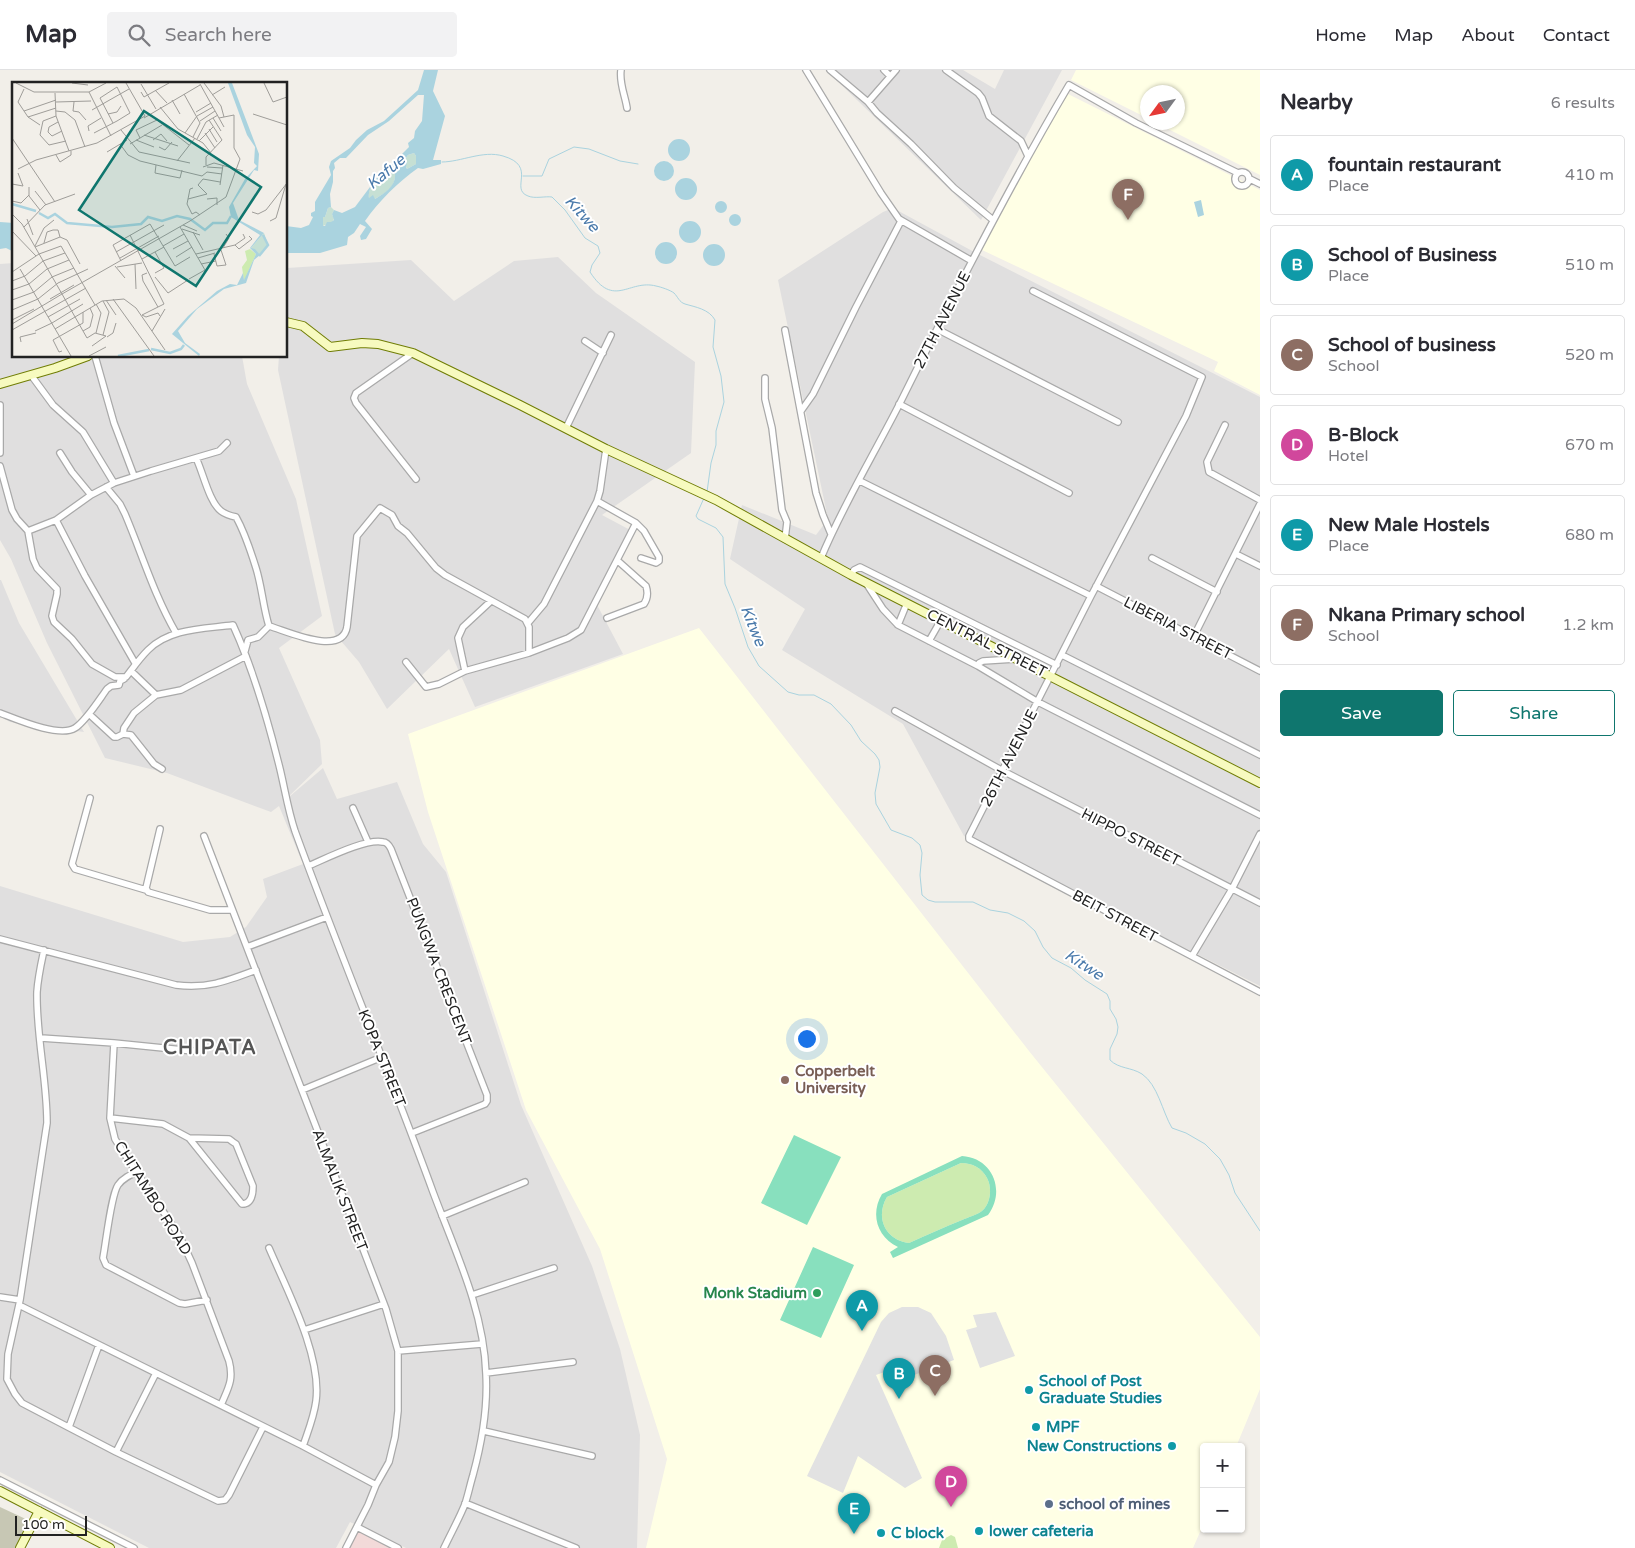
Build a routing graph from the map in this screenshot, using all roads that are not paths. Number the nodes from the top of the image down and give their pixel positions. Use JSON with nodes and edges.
{"nodes":[{"id":1,"x":621,"y":70,"type":"edge"},
{"id":2,"x":806,"y":70,"type":"edge"},
{"id":3,"x":830,"y":70,"type":"edge"},
{"id":4,"x":884,"y":70,"type":"edge"},
{"id":5,"x":896,"y":70,"type":"edge"},
{"id":6,"x":946,"y":70,"type":"edge"},
{"id":7,"x":890,"y":76,"type":"junction"},
{"id":8,"x":868,"y":102,"type":"junction"},
{"id":9,"x":627,"y":108,"type":"dead end"},
{"id":10,"x":1028,"y":156,"type":"junction"},
{"id":11,"x":1238,"y":173,"type":"junction"},
{"id":12,"x":1250,"y":179,"type":"junction"},
{"id":13,"x":1260,"y":184,"type":"edge"},
{"id":14,"x":993,"y":220,"type":"junction"},
{"id":15,"x":901,"y":221,"type":"junction"},
{"id":16,"x":972,"y":261,"type":"junction"},
{"id":17,"x":1034,"y":291,"type":"dead end"},
{"id":18,"x":288,"y":322,"type":"edge"},
{"id":19,"x":937,"y":328,"type":"junction"},
{"id":20,"x":784,"y":330,"type":"dead end"},
{"id":21,"x":611,"y":335,"type":"dead end"},
{"id":22,"x":585,"y":341,"type":"dead end"},
{"id":23,"x":413,"y":353,"type":"junction"},
{"id":24,"x":603,"y":353,"type":"junction"},
{"id":25,"x":82,"y":358,"type":"edge"},
{"id":26,"x":97,"y":358,"type":"edge"},
{"id":27,"x":31,"y":375,"type":"junction"},
{"id":28,"x":765,"y":378,"type":"dead end"},
{"id":29,"x":0,"y":384,"type":"edge"},
{"id":30,"x":899,"y":404,"type":"junction"},
{"id":31,"x":0,"y":405,"type":"edge"},
{"id":32,"x":801,"y":411,"type":"junction"},
{"id":33,"x":1118,"y":422,"type":"dead end"},
{"id":34,"x":1225,"y":425,"type":"dead end"},
{"id":35,"x":566,"y":428,"type":"junction"},
{"id":36,"x":227,"y":443,"type":"dead end"},
{"id":37,"x":606,"y":449,"type":"junction"},
{"id":38,"x":0,"y":453,"type":"edge"},
{"id":39,"x":60,"y":453,"type":"dead end"},
{"id":40,"x":196,"y":458,"type":"junction"},
{"id":41,"x":0,"y":466,"type":"edge"},
{"id":42,"x":134,"y":476,"type":"junction"},
{"id":43,"x":416,"y":479,"type":"dead end"},
{"id":44,"x":860,"y":481,"type":"junction"},
{"id":45,"x":114,"y":483,"type":"junction"},
{"id":46,"x":106,"y":488,"type":"junction"},
{"id":47,"x":1069,"y":493,"type":"dead end"},
{"id":48,"x":92,"y":495,"type":"junction"},
{"id":49,"x":1260,"y":500,"type":"edge"},
{"id":50,"x":597,"y":501,"type":"junction"},
{"id":51,"x":1260,"y":504,"type":"edge"},
{"id":52,"x":56,"y":520,"type":"junction"},
{"id":53,"x":636,"y":523,"type":"junction"},
{"id":54,"x":28,"y":531,"type":"junction"},
{"id":55,"x":831,"y":534,"type":"junction"},
{"id":56,"x":785,"y":539,"type":"junction"},
{"id":57,"x":1236,"y":554,"type":"junction"},
{"id":58,"x":641,"y":558,"type":"dead end"},
{"id":59,"x":821,"y":558,"type":"junction"},
{"id":60,"x":1152,"y":558,"type":"dead end"},
{"id":61,"x":618,"y":561,"type":"junction"},
{"id":62,"x":1260,"y":566,"type":"edge"},
{"id":63,"x":851,"y":575,"type":"junction"},
{"id":64,"x":864,"y":581,"type":"junction"},
{"id":65,"x":1096,"y":586,"type":"junction"},
{"id":66,"x":1217,"y":592,"type":"junction"},
{"id":67,"x":1090,"y":596,"type":"junction"},
{"id":68,"x":491,"y":602,"type":"junction"},
{"id":69,"x":907,"y":603,"type":"junction"},
{"id":70,"x":607,"y":618,"type":"dead end"},
{"id":71,"x":940,"y":620,"type":"junction"},
{"id":72,"x":528,"y":623,"type":"junction"},
{"id":73,"x":898,"y":625,"type":"junction"},
{"id":74,"x":269,"y":626,"type":"junction"},
{"id":75,"x":176,"y":633,"type":"junction"},
{"id":76,"x":1194,"y":636,"type":"junction"},
{"id":77,"x":928,"y":640,"type":"junction"},
{"id":78,"x":529,"y":653,"type":"junction"},
{"id":79,"x":246,"y":654,"type":"junction"},
{"id":80,"x":1062,"y":655,"type":"junction"},
{"id":81,"x":1016,"y":658,"type":"junction"},
{"id":82,"x":406,"y":662,"type":"dead end"},
{"id":83,"x":135,"y":663,"type":"junction"},
{"id":84,"x":1057,"y":665,"type":"junction"},
{"id":85,"x":978,"y":666,"type":"junction"},
{"id":86,"x":1260,"y":670,"type":"edge"},
{"id":87,"x":131,"y":671,"type":"junction"},
{"id":88,"x":465,"y":671,"type":"junction"},
{"id":89,"x":1051,"y":676,"type":"junction"},
{"id":90,"x":126,"y":677,"type":"junction"},
{"id":91,"x":156,"y":696,"type":"junction"},
{"id":92,"x":1038,"y":702,"type":"junction"},
{"id":93,"x":895,"y":711,"type":"dead end"},
{"id":94,"x":0,"y":713,"type":"edge"},
{"id":95,"x":89,"y":714,"type":"junction"},
{"id":96,"x":123,"y":734,"type":"junction"},
{"id":97,"x":1260,"y":755,"type":"edge"},
{"id":98,"x":162,"y":770,"type":"dead end"},
{"id":99,"x":1003,"y":771,"type":"junction"},
{"id":100,"x":1260,"y":783,"type":"edge"},
{"id":101,"x":90,"y":798,"type":"dead end"},
{"id":102,"x":353,"y":808,"type":"dead end"},
{"id":103,"x":1260,"y":815,"type":"edge"},
{"id":104,"x":160,"y":829,"type":"dead end"},
{"id":105,"x":1260,"y":834,"type":"edge"},
{"id":106,"x":204,"y":836,"type":"dead end"},
{"id":107,"x":969,"y":839,"type":"joint"},
{"id":108,"x":368,"y":842,"type":"junction"},
{"id":109,"x":308,"y":866,"type":"junction"},
{"id":110,"x":1232,"y":889,"type":"junction"},
{"id":111,"x":146,"y":890,"type":"junction"},
{"id":112,"x":1260,"y":903,"type":"edge"},
{"id":113,"x":232,"y":910,"type":"junction"},
{"id":114,"x":327,"y":917,"type":"junction"},
{"id":115,"x":0,"y":940,"type":"edge"},
{"id":116,"x":247,"y":946,"type":"junction"},
{"id":117,"x":44,"y":950,"type":"junction"},
{"id":118,"x":1192,"y":956,"type":"junction"},
{"id":119,"x":256,"y":970,"type":"junction"},
{"id":120,"x":1260,"y":992,"type":"edge"},
{"id":121,"x":41,"y":1038,"type":"junction"},
{"id":122,"x":114,"y":1043,"type":"junction"},
{"id":123,"x":193,"y":1051,"type":"dead end"},
{"id":124,"x":382,"y":1057,"type":"junction"},
{"id":125,"x":302,"y":1090,"type":"junction"},
{"id":126,"x":110,"y":1118,"type":"junction"},
{"id":127,"x":412,"y":1133,"type":"junction"},
{"id":128,"x":189,"y":1138,"type":"junction"},
{"id":129,"x":137,"y":1172,"type":"junction"},
{"id":130,"x":525,"y":1182,"type":"dead end"},
{"id":131,"x":442,"y":1216,"type":"junction"},
{"id":132,"x":269,"y":1248,"type":"dead end"},
{"id":133,"x":554,"y":1268,"type":"dead end"},
{"id":134,"x":472,"y":1295,"type":"junction"},
{"id":135,"x":0,"y":1297,"type":"edge"},
{"id":136,"x":207,"y":1300,"type":"junction"},
{"id":137,"x":20,"y":1302,"type":"junction"},
{"id":138,"x":384,"y":1304,"type":"junction"},
{"id":139,"x":304,"y":1330,"type":"junction"},
{"id":140,"x":99,"y":1344,"type":"junction"},
{"id":141,"x":482,"y":1344,"type":"junction"},
{"id":142,"x":398,"y":1351,"type":"junction"},
{"id":143,"x":573,"y":1362,"type":"dead end"},
{"id":144,"x":156,"y":1373,"type":"junction"},
{"id":145,"x":486,"y":1373,"type":"junction"},
{"id":146,"x":220,"y":1405,"type":"junction"},
{"id":147,"x":69,"y":1427,"type":"junction"},
{"id":148,"x":263,"y":1427,"type":"junction"},
{"id":149,"x":484,"y":1431,"type":"junction"},
{"id":150,"x":303,"y":1446,"type":"junction"},
{"id":151,"x":116,"y":1452,"type":"junction"},
{"id":152,"x":592,"y":1456,"type":"dead end"},
{"id":153,"x":0,"y":1480,"type":"edge"},
{"id":154,"x":376,"y":1485,"type":"junction"},
{"id":155,"x":0,"y":1491,"type":"edge"},
{"id":156,"x":44,"y":1502,"type":"junction"},
{"id":157,"x":465,"y":1503,"type":"junction"},
{"id":158,"x":39,"y":1511,"type":"junction"},
{"id":159,"x":357,"y":1527,"type":"junction"},
{"id":160,"x":122,"y":1545,"type":"edge"},
{"id":161,"x":20,"y":1548,"type":"edge"},
{"id":162,"x":110,"y":1548,"type":"edge"},
{"id":163,"x":134,"y":1548,"type":"edge"},
{"id":164,"x":346,"y":1548,"type":"edge"},
{"id":165,"x":398,"y":1548,"type":"edge"},
{"id":166,"x":444,"y":1548,"type":"edge"},
{"id":167,"x":576,"y":1548,"type":"edge"}],
"edges":[{"from":1,"to":9,"type":"street"},
{"from":2,"to":15,"type":"street"},
{"from":3,"to":8,"type":"street"},
{"from":4,"to":7,"type":"street"},
{"from":5,"to":7,"type":"street"},
{"from":6,"to":10,"type":"street"},
{"from":7,"to":8,"type":"street"},
{"from":8,"to":14,"type":"street"},
{"from":10,"to":11,"type":"street","name":"27TH AVENUE"},
{"from":10,"to":14,"type":"street","name":"27TH AVENUE"},
{"from":11,"to":12,"type":"street"},
{"from":11,"to":12,"type":"street"},
{"from":12,"to":13,"type":"street"},
{"from":14,"to":16,"type":"street","name":"27TH AVENUE"},
{"from":15,"to":16,"type":"street"},
{"from":15,"to":32,"type":"street"},
{"from":16,"to":19,"type":"street","name":"27TH AVENUE"},
{"from":17,"to":65,"type":"street","name":"26TH AVENUE"},
{"from":18,"to":23,"type":"street","name":"CENTRAL STREET"},
{"from":19,"to":30,"type":"street","name":"27TH AVENUE"},
{"from":19,"to":33,"type":"street"},
{"from":20,"to":32,"type":"street"},
{"from":21,"to":24,"type":"street"},
{"from":22,"to":24,"type":"street"},
{"from":23,"to":35,"type":"street","name":"CENTRAL STREET"},
{"from":23,"to":43,"type":"street"},
{"from":24,"to":35,"type":"street"},
{"from":25,"to":27,"type":"street"},
{"from":26,"to":42,"type":"street"},
{"from":27,"to":29,"type":"street"},
{"from":27,"to":45,"type":"street"},
{"from":28,"to":56,"type":"street"},
{"from":30,"to":44,"type":"street","name":"27TH AVENUE"},
{"from":30,"to":47,"type":"street"},
{"from":31,"to":38,"type":"street"},
{"from":32,"to":55,"type":"street"},
{"from":34,"to":49,"type":"street"},
{"from":35,"to":37,"type":"street","name":"CENTRAL STREET"},
{"from":36,"to":40,"type":"street"},
{"from":37,"to":50,"type":"street"},
{"from":37,"to":56,"type":"street","name":"CENTRAL STREET"},
{"from":39,"to":48,"type":"street"},
{"from":40,"to":42,"type":"street"},
{"from":40,"to":74,"type":"street"},
{"from":41,"to":54,"type":"street"},
{"from":42,"to":45,"type":"street"},
{"from":44,"to":55,"type":"street","name":"27TH AVENUE"},
{"from":44,"to":67,"type":"street"},
{"from":45,"to":46,"type":"street"},
{"from":46,"to":48,"type":"street"},
{"from":46,"to":75,"type":"street"},
{"from":48,"to":52,"type":"street"},
{"from":50,"to":53,"type":"street"},
{"from":50,"to":72,"type":"street"},
{"from":51,"to":57,"type":"street"},
{"from":52,"to":54,"type":"street"},
{"from":52,"to":83,"type":"street"},
{"from":53,"to":58,"type":"street"},
{"from":53,"to":61,"type":"street"},
{"from":54,"to":90,"type":"street"},
{"from":55,"to":59,"type":"street","name":"27TH AVENUE"},
{"from":56,"to":59,"type":"street","name":"CENTRAL STREET"},
{"from":57,"to":62,"type":"street"},
{"from":57,"to":66,"type":"street"},
{"from":59,"to":63,"type":"street","name":"CENTRAL STREET"},
{"from":60,"to":66,"type":"street"},
{"from":61,"to":70,"type":"street"},
{"from":61,"to":78,"type":"street"},
{"from":63,"to":64,"type":"street","name":"CENTRAL STREET"},
{"from":63,"to":84,"type":"street"},
{"from":64,"to":69,"type":"street","name":"CENTRAL STREET"},
{"from":64,"to":73,"type":"street"},
{"from":65,"to":67,"type":"street","name":"26TH AVENUE"},
{"from":65,"to":76,"type":"street","name":"LIBERIA STREET"},
{"from":66,"to":76,"type":"street"},
{"from":67,"to":80,"type":"street","name":"26TH AVENUE"},
{"from":68,"to":72,"type":"street"},
{"from":68,"to":74,"type":"street"},
{"from":68,"to":88,"type":"street"},
{"from":69,"to":71,"type":"street","name":"CENTRAL STREET"},
{"from":69,"to":73,"type":"street"},
{"from":71,"to":77,"type":"street"},
{"from":71,"to":81,"type":"street","name":"CENTRAL STREET"},
{"from":72,"to":78,"type":"street"},
{"from":73,"to":77,"type":"street"},
{"from":74,"to":79,"type":"street"},
{"from":75,"to":79,"type":"street","name":"KOPA STREET"},
{"from":75,"to":83,"type":"street"},
{"from":76,"to":86,"type":"street","name":"LIBERIA STREET"},
{"from":77,"to":85,"type":"street"},
{"from":78,"to":88,"type":"street"},
{"from":79,"to":91,"type":"street"},
{"from":79,"to":109,"type":"street","name":"KOPA STREET"},
{"from":80,"to":84,"type":"street","name":"26TH AVENUE"},
{"from":80,"to":97,"type":"street"},
{"from":81,"to":85,"type":"street"},
{"from":81,"to":89,"type":"street","name":"CENTRAL STREET"},
{"from":82,"to":88,"type":"street"},
{"from":83,"to":87,"type":"street"},
{"from":84,"to":89,"type":"street","name":"26TH AVENUE"},
{"from":85,"to":92,"type":"street"},
{"from":87,"to":90,"type":"street"},
{"from":87,"to":91,"type":"street"},
{"from":89,"to":92,"type":"street","name":"26TH AVENUE"},
{"from":89,"to":100,"type":"street","name":"CENTRAL STREET"},
{"from":90,"to":95,"type":"street"},
{"from":91,"to":96,"type":"street"},
{"from":92,"to":99,"type":"street","name":"26TH AVENUE"},
{"from":92,"to":103,"type":"street"},
{"from":93,"to":99,"type":"street","name":"HIPPO STREET"},
{"from":94,"to":95,"type":"street"},
{"from":95,"to":96,"type":"street"},
{"from":96,"to":98,"type":"street"},
{"from":99,"to":107,"type":"street","name":"26TH AVENUE"},
{"from":99,"to":110,"type":"street","name":"HIPPO STREET"},
{"from":101,"to":111,"type":"street"},
{"from":102,"to":108,"type":"street"},
{"from":104,"to":111,"type":"street"},
{"from":105,"to":110,"type":"street"},
{"from":106,"to":113,"type":"street","name":"ALMALIK STREET"},
{"from":107,"to":118,"type":"street","name":"BEIT STREET"},
{"from":108,"to":109,"type":"street"},
{"from":108,"to":127,"type":"street","name":"PUNGWA CRESCENT"},
{"from":109,"to":114,"type":"street","name":"KOPA STREET"},
{"from":110,"to":112,"type":"street","name":"HIPPO STREET"},
{"from":110,"to":118,"type":"street"},
{"from":111,"to":113,"type":"street"},
{"from":113,"to":116,"type":"street","name":"ALMALIK STREET"},
{"from":114,"to":116,"type":"street"},
{"from":114,"to":124,"type":"street","name":"KOPA STREET"},
{"from":115,"to":117,"type":"street"},
{"from":116,"to":119,"type":"street","name":"ALMALIK STREET"},
{"from":117,"to":119,"type":"street"},
{"from":117,"to":121,"type":"street"},
{"from":118,"to":120,"type":"street","name":"BEIT STREET"},
{"from":119,"to":125,"type":"street","name":"ALMALIK STREET"},
{"from":121,"to":122,"type":"street"},
{"from":121,"to":137,"type":"street"},
{"from":122,"to":123,"type":"street"},
{"from":122,"to":126,"type":"street","name":"CHITAMBO ROAD"},
{"from":124,"to":125,"type":"street"},
{"from":124,"to":127,"type":"street","name":"KOPA STREET"},
{"from":125,"to":138,"type":"street","name":"ALMALIK STREET"},
{"from":126,"to":128,"type":"street"},
{"from":126,"to":129,"type":"street","name":"CHITAMBO ROAD"},
{"from":127,"to":131,"type":"street","name":"KOPA STREET"},
{"from":128,"to":128,"type":"street"},
{"from":129,"to":136,"type":"street","name":"CHITAMBO ROAD"},
{"from":129,"to":136,"type":"street"},
{"from":130,"to":131,"type":"street"},
{"from":131,"to":134,"type":"street","name":"KOPA STREET"},
{"from":132,"to":139,"type":"street"},
{"from":133,"to":134,"type":"street"},
{"from":134,"to":141,"type":"street","name":"KOPA STREET"},
{"from":135,"to":137,"type":"street"},
{"from":136,"to":146,"type":"street","name":"CHITAMBO ROAD"},
{"from":137,"to":140,"type":"street"},
{"from":137,"to":147,"type":"street"},
{"from":138,"to":139,"type":"street"},
{"from":138,"to":142,"type":"street","name":"ALMALIK STREET"},
{"from":139,"to":150,"type":"street"},
{"from":140,"to":144,"type":"street"},
{"from":140,"to":147,"type":"street"},
{"from":141,"to":142,"type":"street"},
{"from":141,"to":145,"type":"street","name":"KOPA STREET"},
{"from":142,"to":154,"type":"street","name":"ALMALIK STREET"},
{"from":143,"to":145,"type":"street"},
{"from":144,"to":146,"type":"street"},
{"from":144,"to":151,"type":"street"},
{"from":145,"to":149,"type":"street","name":"KOPA STREET"},
{"from":146,"to":148,"type":"street"},
{"from":147,"to":151,"type":"street"},
{"from":148,"to":150,"type":"street"},
{"from":148,"to":151,"type":"street"},
{"from":149,"to":152,"type":"street"},
{"from":149,"to":157,"type":"street","name":"KOPA STREET"},
{"from":150,"to":154,"type":"street"},
{"from":153,"to":156,"type":"street"},
{"from":154,"to":159,"type":"street","name":"ALMALIK STREET"},
{"from":155,"to":158,"type":"street"},
{"from":156,"to":158,"type":"street"},
{"from":156,"to":160,"type":"street"},
{"from":157,"to":166,"type":"street","name":"KOPA STREET"},
{"from":157,"to":167,"type":"street"},
{"from":158,"to":161,"type":"street"},
{"from":158,"to":162,"type":"street"},
{"from":159,"to":164,"type":"street","name":"ALMALIK STREET"},
{"from":159,"to":165,"type":"street"},
{"from":160,"to":163,"type":"street"}]}
